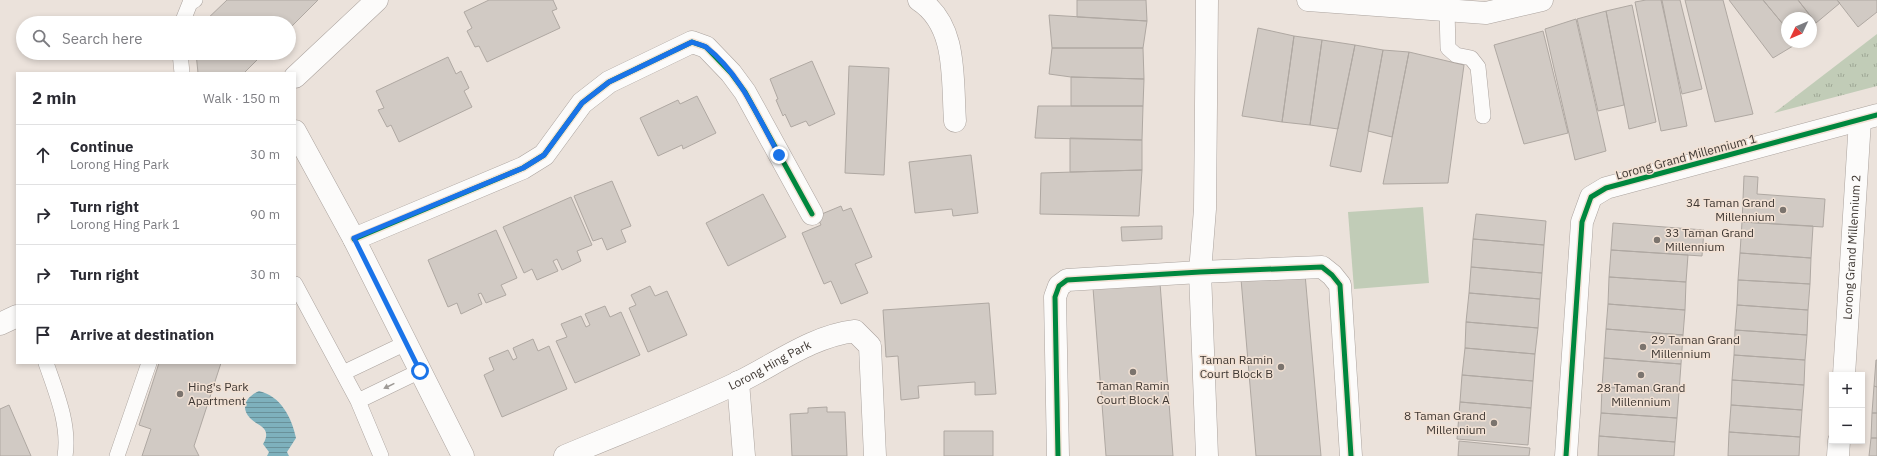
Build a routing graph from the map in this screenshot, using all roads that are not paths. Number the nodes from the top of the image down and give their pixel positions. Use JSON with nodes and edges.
{"nodes":[{"id":1,"x":195,"y":0,"type":"edge"},
{"id":2,"x":378,"y":0,"type":"edge"},
{"id":3,"x":919,"y":0,"type":"edge"},
{"id":4,"x":1207,"y":0,"type":"edge"},
{"id":5,"x":1308,"y":0,"type":"edge"},
{"id":6,"x":1542,"y":0,"type":"edge"},
{"id":7,"x":1447,"y":10,"type":"junction"},
{"id":8,"x":185,"y":16,"type":"edge"},
{"id":9,"x":181,"y":60,"type":"edge"},
{"id":10,"x":182,"y":72,"type":"edge"},
{"id":11,"x":296,"y":77,"type":"edge"},
{"id":12,"x":1483,"y":116,"type":"dead end"},
{"id":13,"x":1868,"y":118,"type":"edge"},
{"id":14,"x":955,"y":121,"type":"dead end"},
{"id":15,"x":296,"y":133,"type":"edge"},
{"id":16,"x":812,"y":214,"type":"dead end"},
{"id":17,"x":354,"y":238,"type":"junction"},
{"id":18,"x":1200,"y":272,"type":"junction"},
{"id":19,"x":296,"y":286,"type":"edge"},
{"id":20,"x":16,"y":316,"type":"edge"},
{"id":21,"x":0,"y":324,"type":"edge"},
{"id":22,"x":406,"y":343,"type":"junction"},
{"id":23,"x":46,"y":364,"type":"edge"},
{"id":24,"x":149,"y":364,"type":"edge"},
{"id":25,"x":420,"y":371,"type":"junction"},
{"id":26,"x":1844,"y":372,"type":"edge"},
{"id":27,"x":343,"y":373,"type":"junction"},
{"id":28,"x":738,"y":382,"type":"junction"},
{"id":29,"x":358,"y":401,"type":"junction"},
{"id":30,"x":1839,"y":444,"type":"edge"},
{"id":31,"x":65,"y":456,"type":"edge"},
{"id":32,"x":117,"y":456,"type":"edge"},
{"id":33,"x":381,"y":456,"type":"edge"},
{"id":34,"x":463,"y":456,"type":"edge"},
{"id":35,"x":565,"y":456,"type":"edge"},
{"id":36,"x":744,"y":456,"type":"edge"},
{"id":37,"x":875,"y":456,"type":"edge"},
{"id":38,"x":1058,"y":456,"type":"edge"},
{"id":39,"x":1207,"y":456,"type":"edge"},
{"id":40,"x":1351,"y":456,"type":"edge"},
{"id":41,"x":1566,"y":456,"type":"edge"},
{"id":42,"x":1838,"y":456,"type":"edge"}],
"edges":[{"from":1,"to":8,"type":"lane"},
{"from":2,"to":11,"type":"street"},
{"from":3,"to":14,"type":"street"},
{"from":4,"to":18,"type":"street"},
{"from":5,"to":7,"type":"street"},
{"from":6,"to":7,"type":"street"},
{"from":7,"to":12,"type":"lane"},
{"from":9,"to":10,"type":"lane"},
{"from":13,"to":26,"type":"street","name":"Lorong Grand Millennium 2"},
{"from":13,"to":41,"type":"street","name":"Lorong Grand Millennium 1"},
{"from":15,"to":17,"type":"street"},
{"from":16,"to":17,"type":"street"},
{"from":17,"to":22,"type":"street"},
{"from":18,"to":38,"type":"street"},
{"from":18,"to":39,"type":"street"},
{"from":18,"to":40,"type":"street"},
{"from":19,"to":27,"type":"lane"},
{"from":20,"to":21,"type":"street"},
{"from":22,"to":25,"type":"street"},
{"from":22,"to":27,"type":"lane"},
{"from":23,"to":31,"type":"lane"},
{"from":24,"to":32,"type":"lane"},
{"from":25,"to":29,"type":"lane","one_way":true},
{"from":25,"to":34,"type":"street"},
{"from":27,"to":29,"type":"lane"},
{"from":28,"to":35,"type":"street","name":"Lorong Hing Park"},
{"from":28,"to":36,"type":"street"},
{"from":28,"to":37,"type":"street","name":"Lorong Hing Park"},
{"from":29,"to":33,"type":"lane"},
{"from":30,"to":42,"type":"street"}]}
